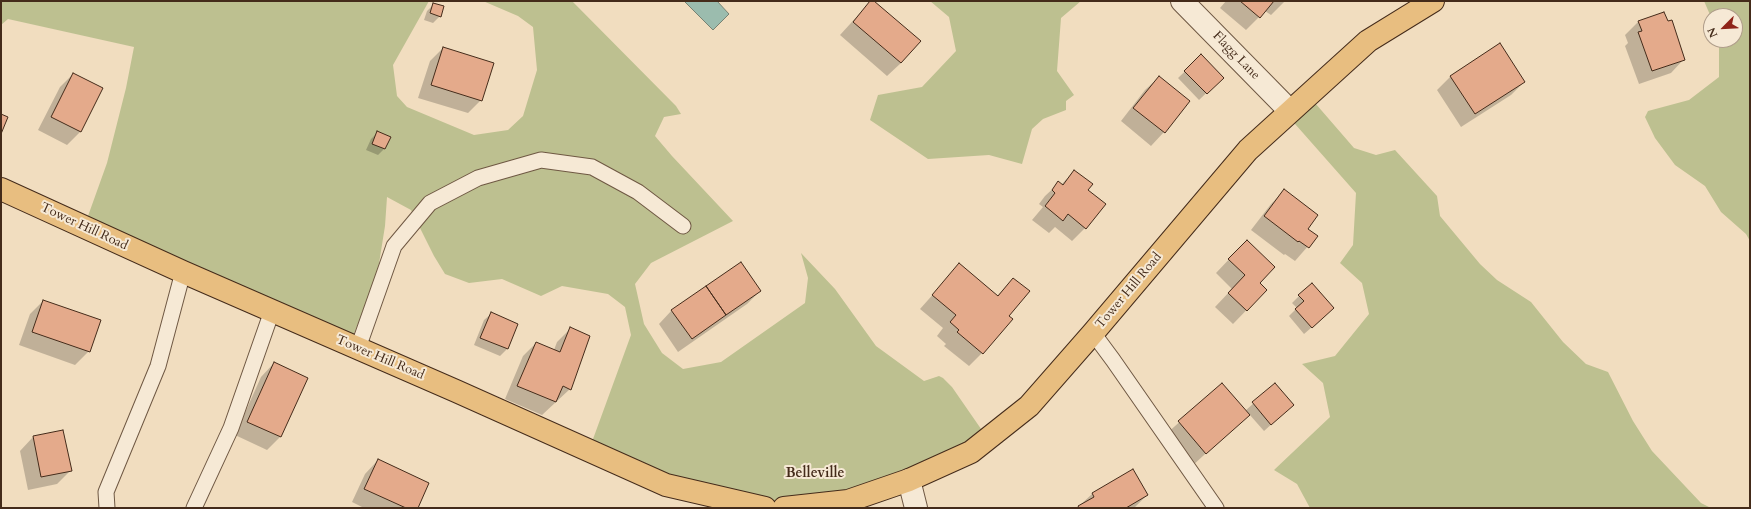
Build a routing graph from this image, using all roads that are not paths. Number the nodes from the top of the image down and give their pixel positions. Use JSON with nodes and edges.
{"nodes":[{"id":1,"x":1182,"y":1,"type":"edge"},
{"id":2,"x":1433,"y":1,"type":"edge"},
{"id":3,"x":1290,"y":111,"type":"junction"},
{"id":4,"x":1,"y":189,"type":"edge"},
{"id":5,"x":683,"y":226,"type":"dead end"},
{"id":6,"x":183,"y":272,"type":"junction"},
{"id":7,"x":272,"y":311,"type":"junction"},
{"id":8,"x":1094,"y":334,"type":"junction"},
{"id":9,"x":358,"y":348,"type":"junction"},
{"id":10,"x":909,"y":480,"type":"junction"},
{"id":11,"x":107,"y":508,"type":"edge"},
{"id":12,"x":194,"y":508,"type":"edge"},
{"id":13,"x":765,"y":508,"type":"edge"},
{"id":14,"x":784,"y":508,"type":"edge"},
{"id":15,"x":916,"y":508,"type":"edge"},
{"id":16,"x":1216,"y":508,"type":"edge"}],
"edges":[{"from":1,"to":3,"type":"street","name":"Flagg Lane"},
{"from":2,"to":3,"type":"main road","name":"Tower Hill Road"},
{"from":3,"to":8,"type":"main road","name":"Tower Hill Road"},
{"from":4,"to":6,"type":"main road","name":"Tower Hill Road"},
{"from":5,"to":9,"type":"lane"},
{"from":6,"to":7,"type":"main road","name":"Tower Hill Road"},
{"from":6,"to":11,"type":"lane"},
{"from":7,"to":9,"type":"main road","name":"Tower Hill Road"},
{"from":7,"to":12,"type":"lane"},
{"from":8,"to":10,"type":"main road","name":"Tower Hill Road"},
{"from":8,"to":16,"type":"lane"},
{"from":9,"to":13,"type":"main road","name":"Tower Hill Road"},
{"from":10,"to":14,"type":"main road","name":"Tower Hill Road"},
{"from":10,"to":15,"type":"street"}]}
